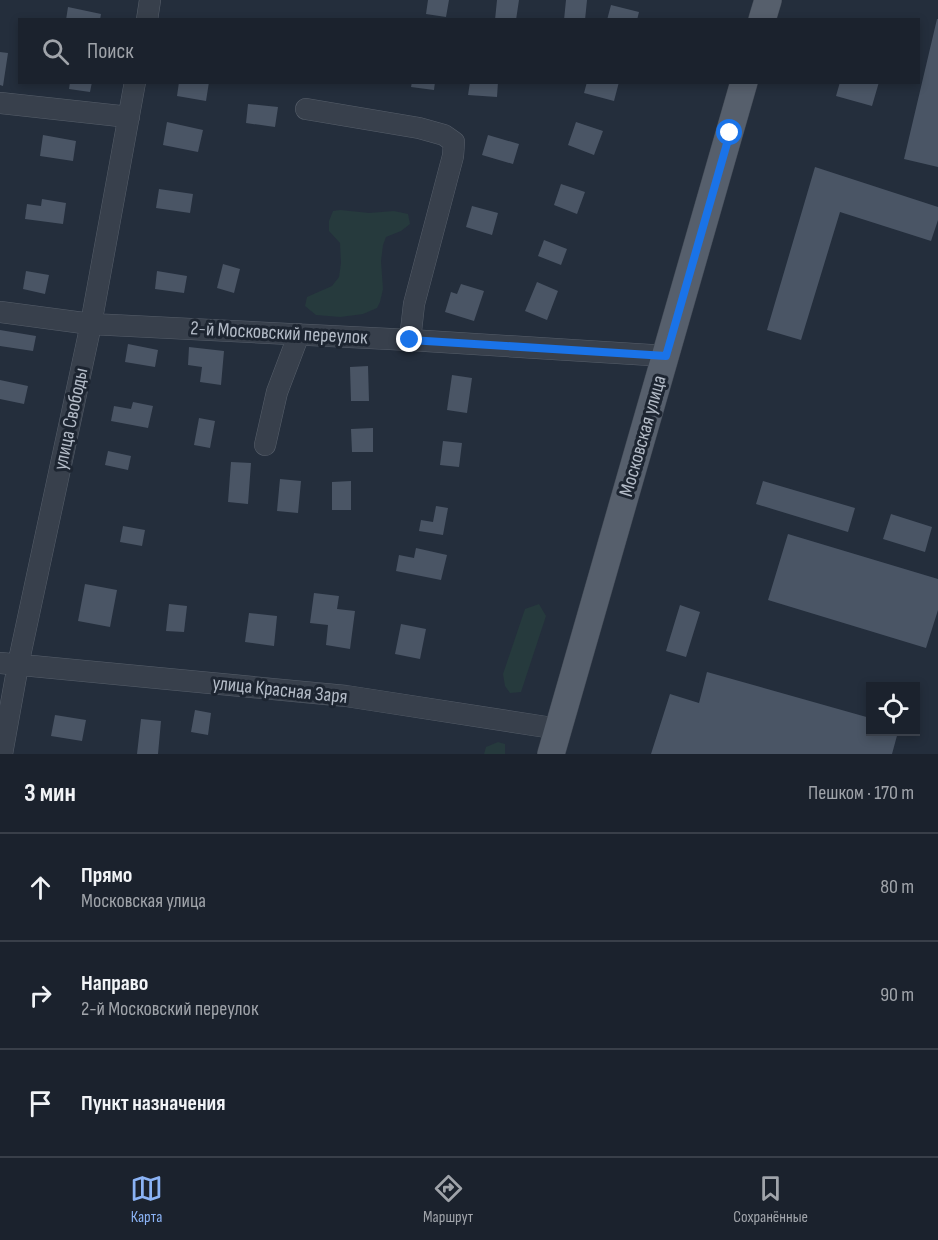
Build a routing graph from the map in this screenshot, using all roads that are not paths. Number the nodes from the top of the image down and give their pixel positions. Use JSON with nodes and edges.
{"nodes":[{"id":1,"x":150,"y":0,"type":"edge"},
{"id":2,"x":768,"y":0,"type":"edge"},
{"id":3,"x":147,"y":18,"type":"edge"},
{"id":4,"x":763,"y":18,"type":"edge"},
{"id":5,"x":135,"y":84,"type":"edge"},
{"id":6,"x":743,"y":84,"type":"edge"},
{"id":7,"x":0,"y":103,"type":"edge"},
{"id":8,"x":306,"y":109,"type":"dead end"},
{"id":9,"x":129,"y":117,"type":"junction"},
{"id":10,"x":0,"y":312,"type":"edge"},
{"id":11,"x":91,"y":324,"type":"junction"},
{"id":12,"x":299,"y":334,"type":"junction"},
{"id":13,"x":410,"y":340,"type":"junction"},
{"id":14,"x":666,"y":356,"type":"junction"},
{"id":15,"x":265,"y":445,"type":"dead end"},
{"id":16,"x":9,"y":664,"type":"edge"},
{"id":17,"x":555,"y":742,"type":"edge"},
{"id":18,"x":3,"y":754,"type":"edge"}],
"edges":[{"from":1,"to":3,"type":"street"},
{"from":2,"to":4,"type":"main road"},
{"from":5,"to":9,"type":"street","name":"улица Свободы"},
{"from":6,"to":14,"type":"main road","name":"Московская улица"},
{"from":7,"to":9,"type":"street"},
{"from":8,"to":13,"type":"street"},
{"from":9,"to":11,"type":"street","name":"улица Свободы"},
{"from":10,"to":11,"type":"street","name":"2-й Московский переулок"},
{"from":11,"to":12,"type":"street","name":"2-й Московский переулок"},
{"from":11,"to":16,"type":"street","name":"улица Свободы"},
{"from":12,"to":13,"type":"street","name":"2-й Московский переулок"},
{"from":12,"to":15,"type":"street"},
{"from":13,"to":14,"type":"street","name":"2-й Московский переулок"},
{"from":14,"to":17,"type":"main road","name":"Московская улица"},
{"from":16,"to":17,"type":"street","name":"улица Красная Заря"},
{"from":16,"to":18,"type":"street","name":"улица Свободы"}]}
